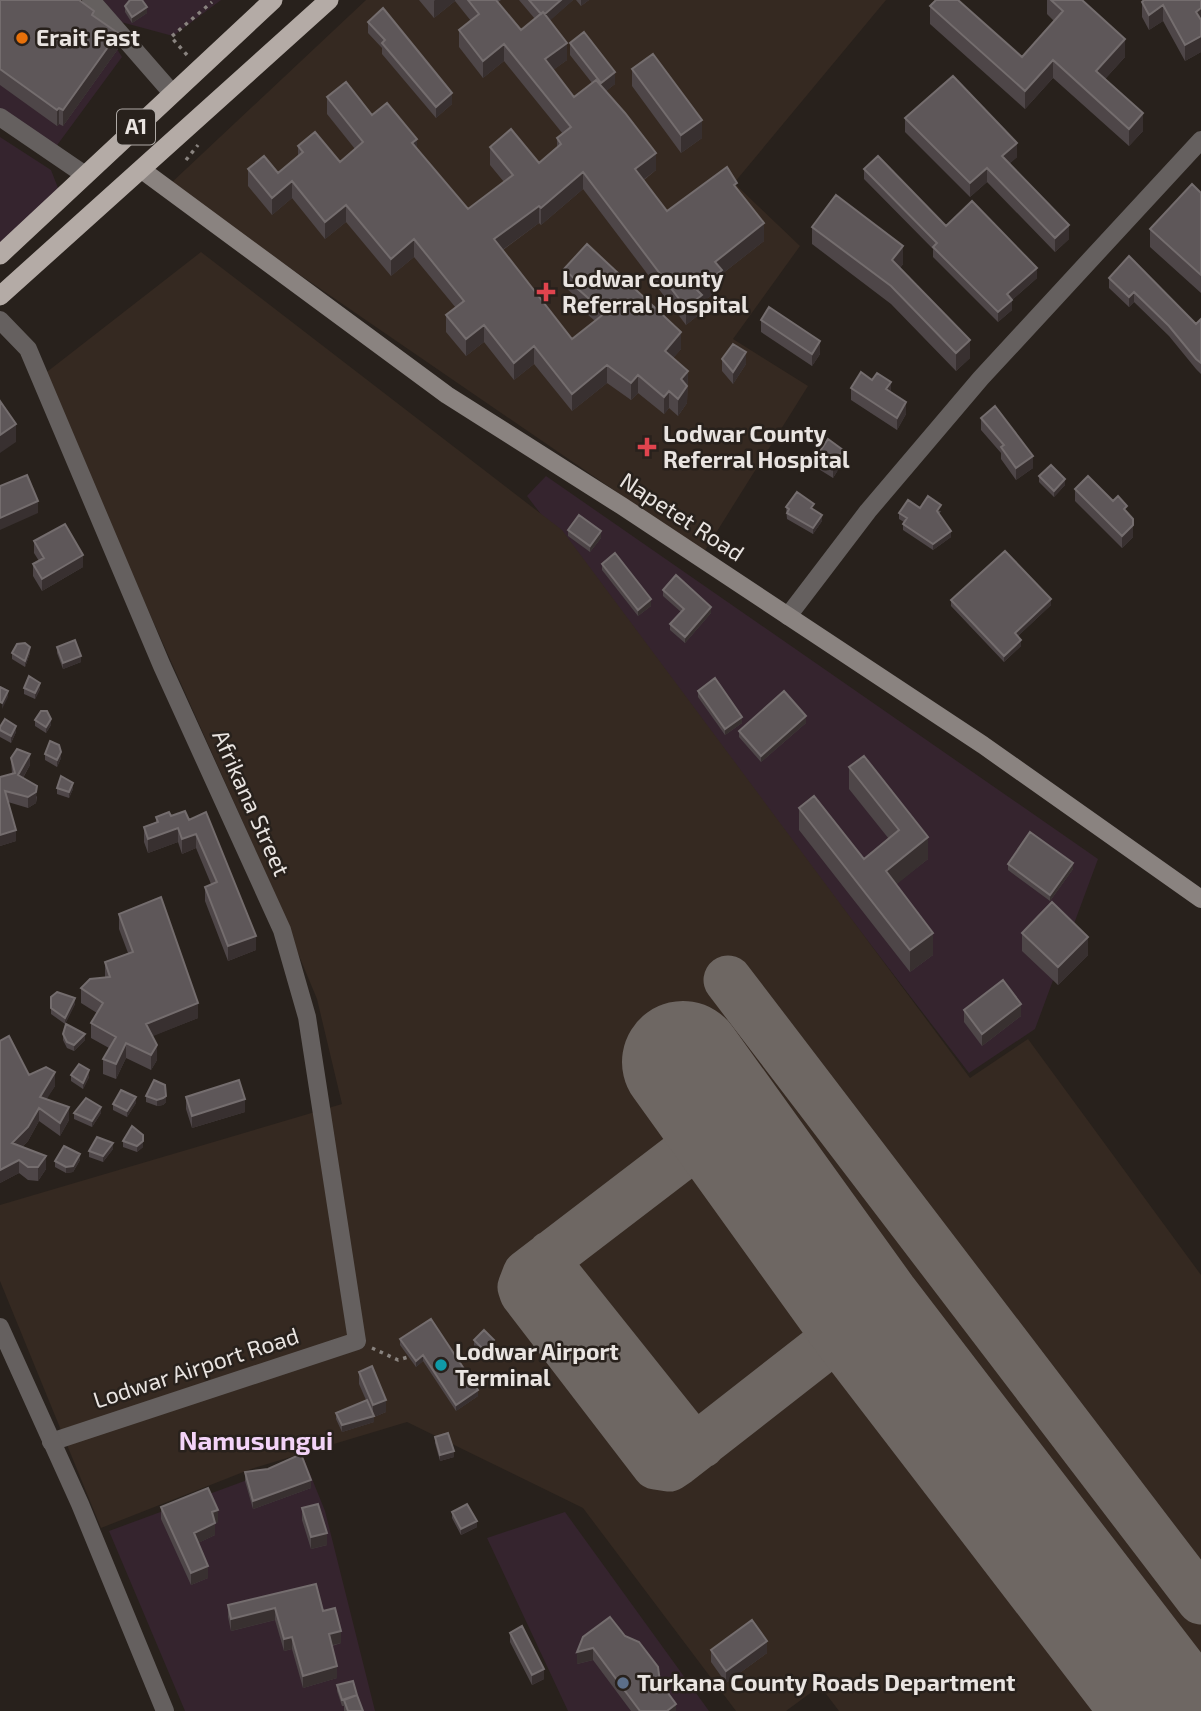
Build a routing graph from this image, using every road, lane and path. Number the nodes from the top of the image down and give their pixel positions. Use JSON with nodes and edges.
{"nodes":[{"id":1,"x":91,"y":0,"type":"edge"},
{"id":2,"x":273,"y":0,"type":"edge"},
{"id":3,"x":330,"y":0,"type":"edge"},
{"id":4,"x":172,"y":93,"type":"junction"},
{"id":5,"x":0,"y":117,"type":"edge"},
{"id":6,"x":1201,"y":140,"type":"edge"},
{"id":7,"x":142,"y":170,"type":"junction"},
{"id":8,"x":85,"y":175,"type":"junction"},
{"id":9,"x":0,"y":255,"type":"edge"},
{"id":10,"x":0,"y":296,"type":"edge"},
{"id":11,"x":0,"y":320,"type":"edge"},
{"id":12,"x":788,"y":616,"type":"junction"},
{"id":13,"x":1201,"y":899,"type":"edge"},
{"id":14,"x":0,"y":1327,"type":"edge"},
{"id":15,"x":357,"y":1341,"type":"junction"},
{"id":16,"x":408,"y":1357,"type":"edge"},
{"id":17,"x":51,"y":1442,"type":"junction"},
{"id":18,"x":165,"y":1711,"type":"edge"}],
"edges":[{"from":1,"to":4,"type":"street"},
{"from":2,"to":4,"type":"highway","number":"A1"},
{"from":3,"to":7,"type":"highway","number":"A1"},
{"from":4,"to":8,"type":"highway","number":"A1"},
{"from":5,"to":8,"type":"street"},
{"from":6,"to":12,"type":"street"},
{"from":7,"to":10,"type":"highway","number":"A1"},
{"from":7,"to":12,"type":"main road","name":"Napetet Road"},
{"from":8,"to":9,"type":"highway","number":"A1"},
{"from":11,"to":15,"type":"street","name":"Afrikana Street"},
{"from":12,"to":13,"type":"main road","name":"Napetet Road"},
{"from":14,"to":17,"type":"street"},
{"from":15,"to":16,"type":"path"},
{"from":15,"to":17,"type":"street","name":"Lodwar Airport Road"},
{"from":17,"to":18,"type":"street"}]}
